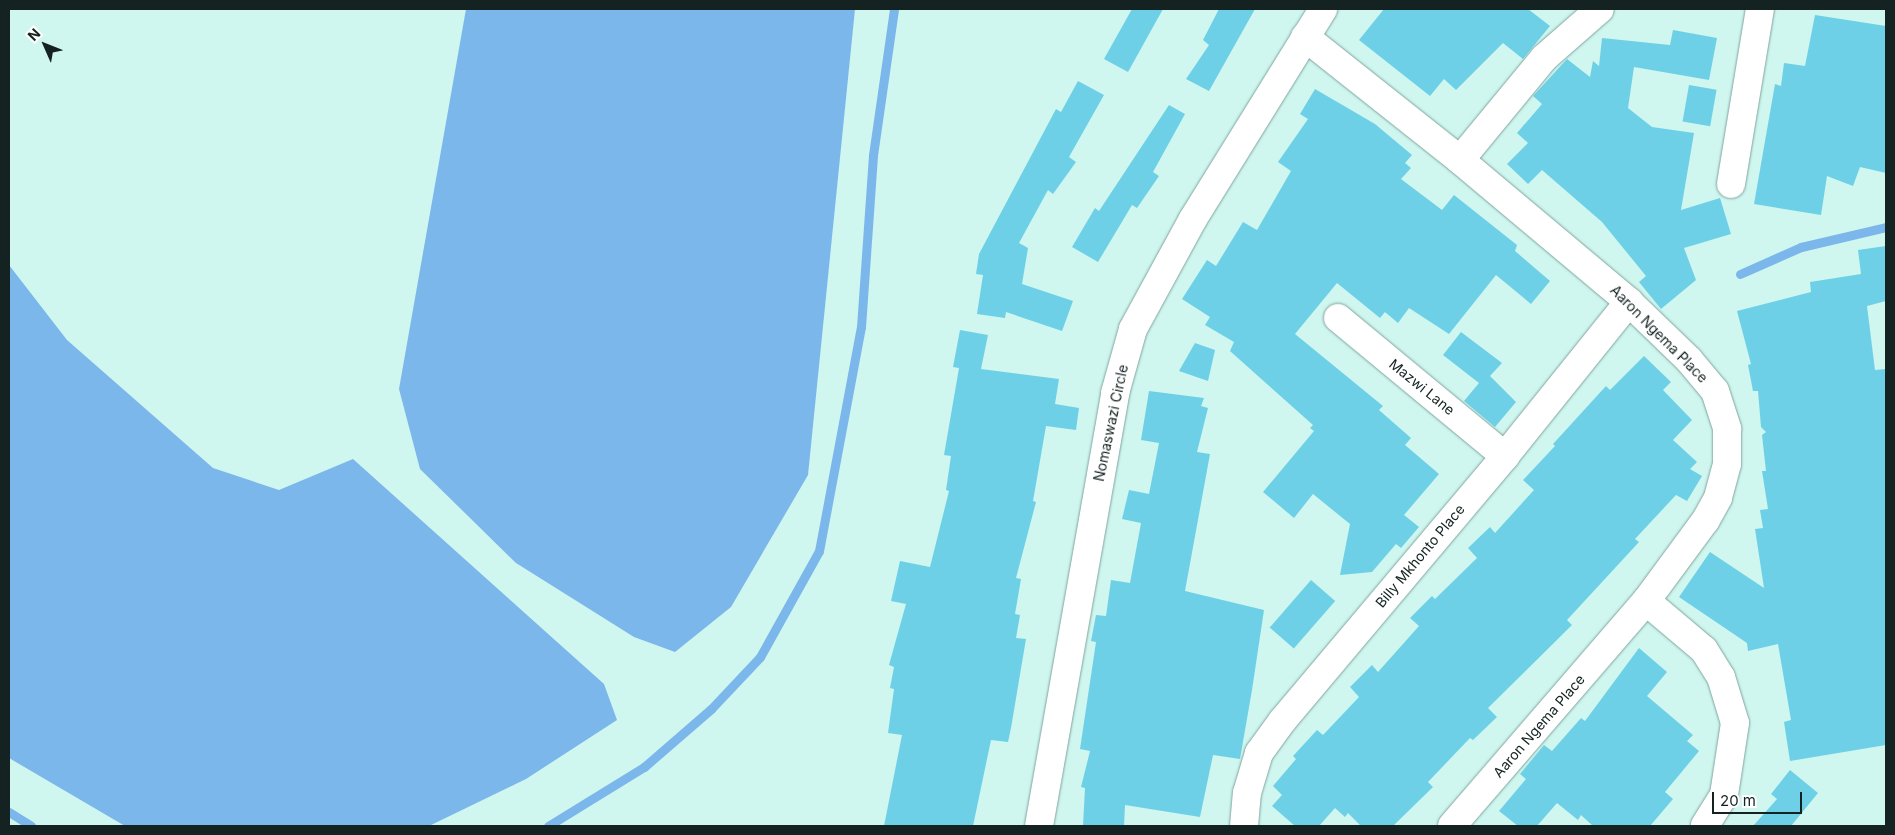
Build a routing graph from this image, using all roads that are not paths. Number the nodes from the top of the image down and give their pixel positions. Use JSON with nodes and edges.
{"nodes":[{"id":1,"x":1323,"y":9,"type":"edge"},
{"id":2,"x":1600,"y":9,"type":"edge"},
{"id":3,"x":1760,"y":9,"type":"edge"},
{"id":4,"x":1305,"y":37,"type":"junction"},
{"id":5,"x":1460,"y":160,"type":"junction"},
{"id":6,"x":1731,"y":184,"type":"dead end"},
{"id":7,"x":1629,"y":302,"type":"junction"},
{"id":8,"x":1338,"y":318,"type":"dead end"},
{"id":9,"x":1505,"y":456,"type":"junction"},
{"id":10,"x":1646,"y":601,"type":"junction"},
{"id":11,"x":1039,"y":826,"type":"edge"},
{"id":12,"x":1244,"y":826,"type":"edge"},
{"id":13,"x":1452,"y":826,"type":"edge"},
{"id":14,"x":1705,"y":826,"type":"edge"}],
"edges":[{"from":1,"to":4,"type":"street","name":"Nomaswazi Circle"},
{"from":2,"to":5,"type":"street"},
{"from":3,"to":6,"type":"street"},
{"from":4,"to":5,"type":"street","name":"Aaron Ngema Place"},
{"from":4,"to":11,"type":"street","name":"Nomaswazi Circle"},
{"from":5,"to":7,"type":"street","name":"Aaron Ngema Place"},
{"from":7,"to":9,"type":"street","name":"Billy Mkhonto Place"},
{"from":7,"to":10,"type":"street","name":"Aaron Ngema Place"},
{"from":8,"to":9,"type":"street","name":"Mazwi Lane"},
{"from":9,"to":12,"type":"street","name":"Billy Mkhonto Place"},
{"from":10,"to":13,"type":"street","name":"Aaron Ngema Place"},
{"from":10,"to":14,"type":"street"}]}
